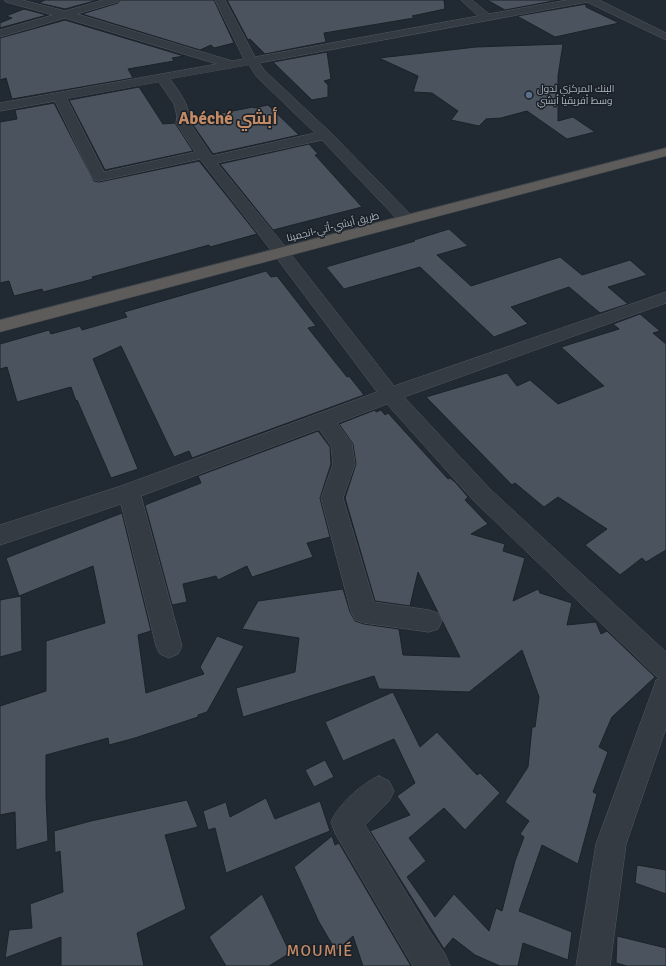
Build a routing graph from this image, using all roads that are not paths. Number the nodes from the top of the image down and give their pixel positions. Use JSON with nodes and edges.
{"nodes":[{"id":1,"x":10,"y":0,"type":"edge"},
{"id":2,"x":114,"y":0,"type":"edge"},
{"id":3,"x":220,"y":0,"type":"edge"},
{"id":4,"x":466,"y":0,"type":"edge"},
{"id":5,"x":591,"y":0,"type":"edge"},
{"id":6,"x":575,"y":1,"type":"edge"},
{"id":7,"x":67,"y":15,"type":"junction"},
{"id":8,"x":487,"y":18,"type":"junction"},
{"id":9,"x":0,"y":34,"type":"edge"},
{"id":10,"x":666,"y":37,"type":"edge"},
{"id":11,"x":251,"y":60,"type":"junction"},
{"id":12,"x":231,"y":63,"type":"junction"},
{"id":13,"x":162,"y":77,"type":"junction"},
{"id":14,"x":59,"y":96,"type":"junction"},
{"id":15,"x":0,"y":107,"type":"edge"},
{"id":16,"x":325,"y":135,"type":"junction"},
{"id":17,"x":666,"y":140,"type":"edge"},
{"id":18,"x":644,"y":152,"type":"junction"},
{"id":19,"x":666,"y":152,"type":"edge"},
{"id":20,"x":206,"y":157,"type":"junction"},
{"id":21,"x":402,"y":215,"type":"junction"},
{"id":22,"x":277,"y":247,"type":"junction"},
{"id":23,"x":666,"y":297,"type":"edge"},
{"id":24,"x":0,"y":313,"type":"edge"},
{"id":25,"x":0,"y":326,"type":"edge"},
{"id":26,"x":390,"y":395,"type":"junction"},
{"id":27,"x":324,"y":421,"type":"junction"},
{"id":28,"x":129,"y":492,"type":"junction"},
{"id":29,"x":2,"y":528,"type":"edge"},
{"id":30,"x":429,"y":621,"type":"dead end"},
{"id":31,"x":169,"y":646,"type":"dead end"},
{"id":32,"x":666,"y":669,"type":"edge"},
{"id":33,"x":666,"y":689,"type":"edge"},
{"id":34,"x":379,"y":791,"type":"dead end"},
{"id":35,"x":433,"y":966,"type":"edge"},
{"id":36,"x":593,"y":966,"type":"edge"}],
"edges":[{"from":1,"to":7,"type":"street"},
{"from":2,"to":7,"type":"street"},
{"from":3,"to":11,"type":"street"},
{"from":4,"to":8,"type":"street"},
{"from":5,"to":10,"type":"street"},
{"from":6,"to":8,"type":"street"},
{"from":7,"to":9,"type":"street"},
{"from":7,"to":12,"type":"street"},
{"from":8,"to":11,"type":"street"},
{"from":11,"to":12,"type":"street"},
{"from":11,"to":16,"type":"street"},
{"from":12,"to":13,"type":"street"},
{"from":13,"to":14,"type":"street"},
{"from":13,"to":20,"type":"street"},
{"from":14,"to":15,"type":"street"},
{"from":14,"to":20,"type":"street"},
{"from":16,"to":20,"type":"street"},
{"from":16,"to":21,"type":"street"},
{"from":17,"to":18,"type":"highway"},
{"from":18,"to":19,"type":"highway"},
{"from":18,"to":21,"type":"highway"},
{"from":20,"to":22,"type":"street"},
{"from":21,"to":22,"type":"highway"},
{"from":22,"to":24,"type":"highway","name":"طريق أبشي-أتي-انجمينا"},
{"from":22,"to":25,"type":"highway"},
{"from":22,"to":26,"type":"street"},
{"from":23,"to":26,"type":"street"},
{"from":26,"to":27,"type":"street"},
{"from":26,"to":32,"type":"street"},
{"from":27,"to":28,"type":"street"},
{"from":27,"to":30,"type":"street"},
{"from":28,"to":29,"type":"street"},
{"from":28,"to":31,"type":"street"},
{"from":33,"to":36,"type":"street"},
{"from":34,"to":35,"type":"street"}]}
